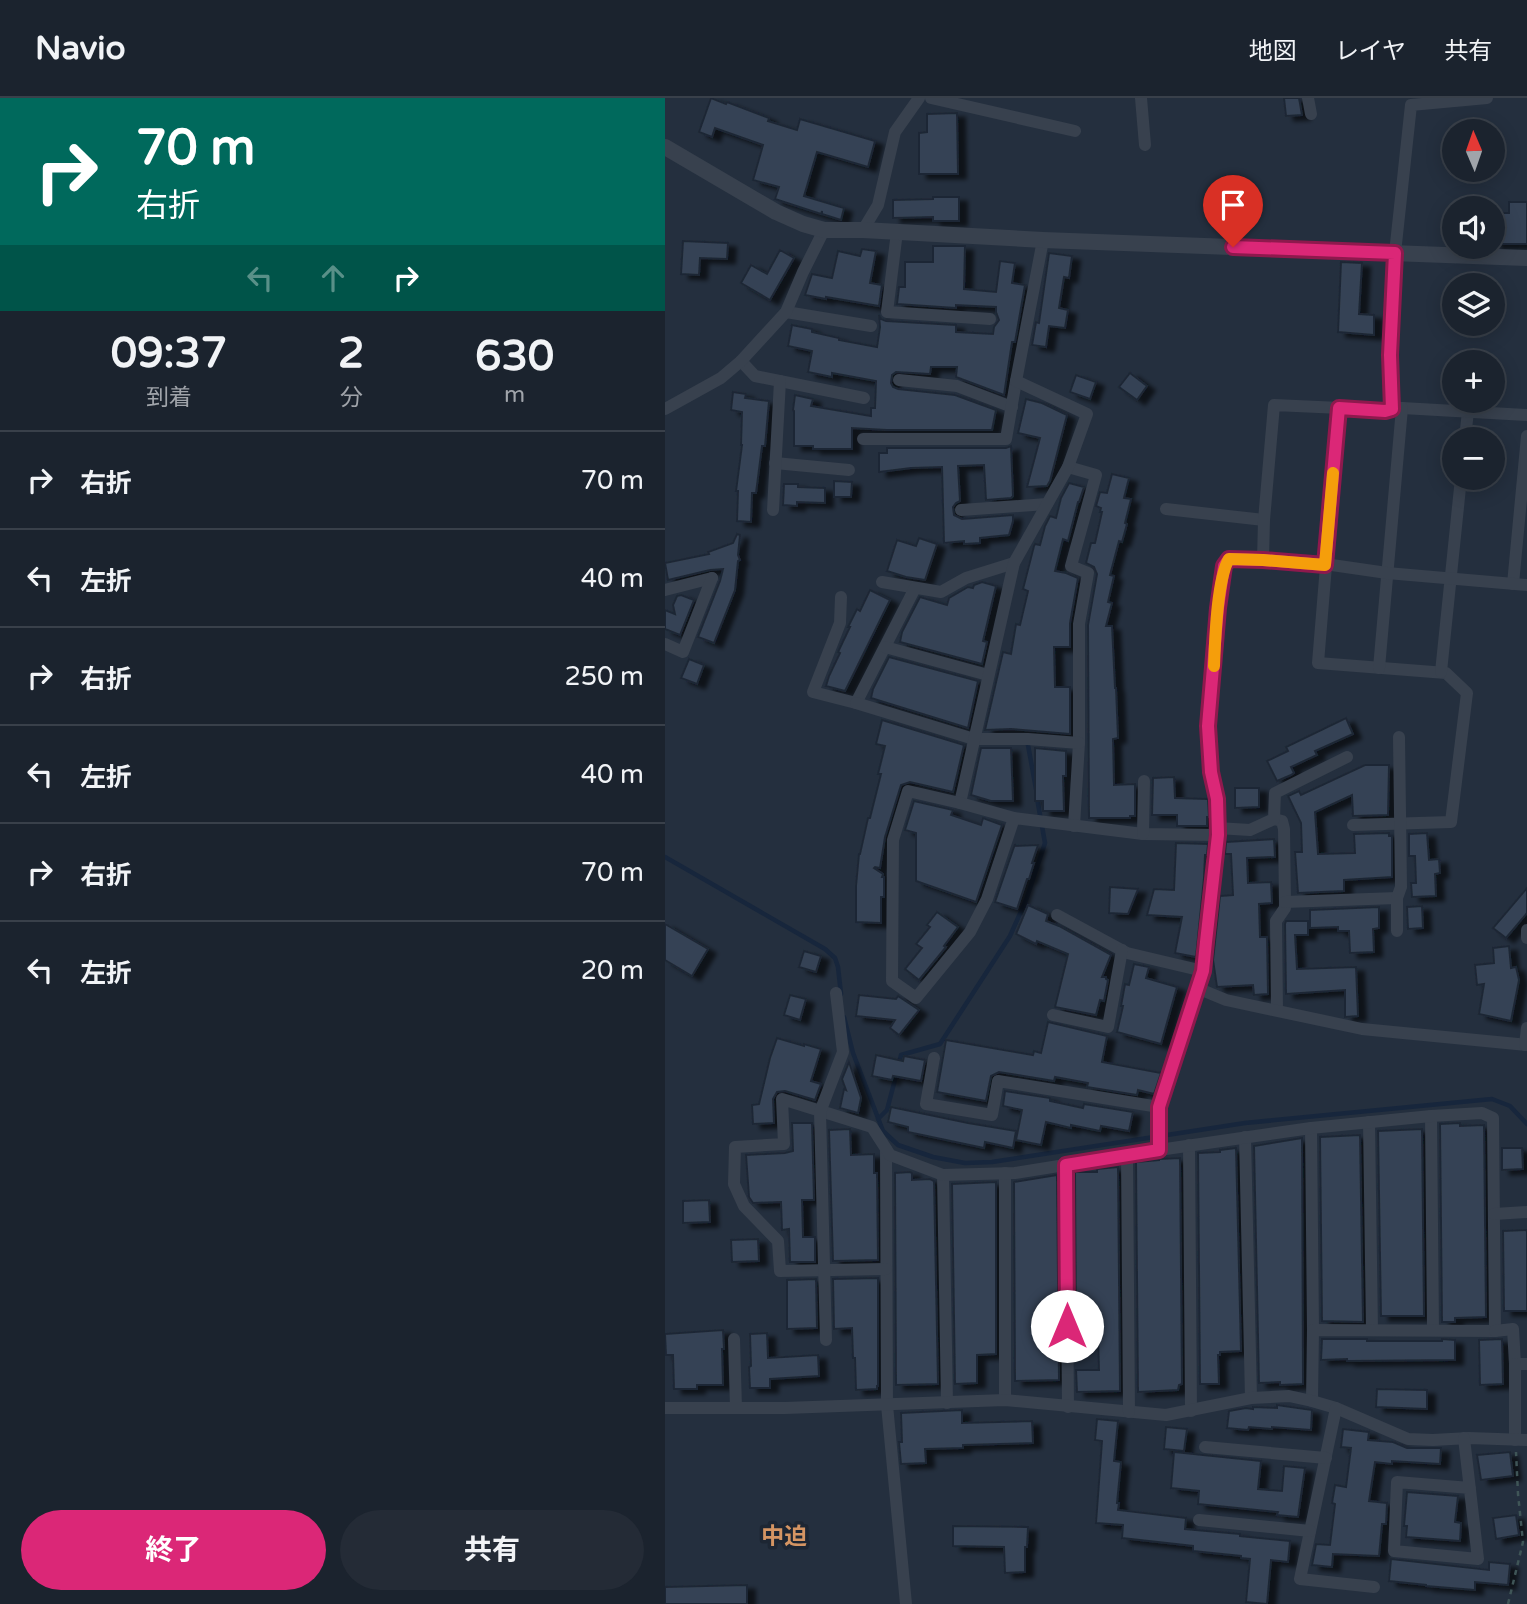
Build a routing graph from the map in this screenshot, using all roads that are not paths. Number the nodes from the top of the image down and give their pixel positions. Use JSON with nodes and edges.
{"nodes":[{"id":1,"x":919,"y":98,"type":"edge"},
{"id":2,"x":931,"y":98,"type":"edge"},
{"id":3,"x":1141,"y":98,"type":"edge"},
{"id":4,"x":1308,"y":98,"type":"edge"},
{"id":5,"x":1487,"y":98,"type":"edge"},
{"id":6,"x":1407,"y":102,"type":"edge"},
{"id":7,"x":1311,"y":114,"type":"dead end"},
{"id":8,"x":1075,"y":131,"type":"dead end"},
{"id":9,"x":1145,"y":145,"type":"dead end"},
{"id":10,"x":665,"y":147,"type":"edge"},
{"id":11,"x":824,"y":230,"type":"junction"},
{"id":12,"x":863,"y":230,"type":"junction"},
{"id":13,"x":897,"y":232,"type":"junction"},
{"id":14,"x":1043,"y":240,"type":"junction"},
{"id":15,"x":1395,"y":253,"type":"junction"},
{"id":16,"x":1527,"y":258,"type":"edge"},
{"id":17,"x":786,"y":312,"type":"junction"},
{"id":18,"x":990,"y":319,"type":"dead end"},
{"id":19,"x":870,"y":326,"type":"dead end"},
{"id":20,"x":741,"y":360,"type":"junction"},
{"id":21,"x":899,"y":380,"type":"dead end"},
{"id":22,"x":780,"y":381,"type":"junction"},
{"id":23,"x":1016,"y":381,"type":"junction"},
{"id":24,"x":864,"y":398,"type":"dead end"},
{"id":25,"x":1012,"y":407,"type":"junction"},
{"id":26,"x":1339,"y":408,"type":"junction"},
{"id":27,"x":1397,"y":408,"type":"junction"},
{"id":28,"x":665,"y":409,"type":"edge"},
{"id":29,"x":1442,"y":410,"type":"edge"},
{"id":30,"x":1498,"y":413,"type":"edge"},
{"id":31,"x":1527,"y":415,"type":"edge"},
{"id":32,"x":1527,"y":436,"type":"edge"},
{"id":33,"x":863,"y":439,"type":"dead end"},
{"id":34,"x":775,"y":463,"type":"junction"},
{"id":35,"x":1068,"y":467,"type":"junction"},
{"id":36,"x":849,"y":470,"type":"dead end"},
{"id":37,"x":1460,"y":490,"type":"edge"},
{"id":38,"x":1047,"y":504,"type":"junction"},
{"id":39,"x":1166,"y":509,"type":"dead end"},
{"id":40,"x":773,"y":510,"type":"dead end"},
{"id":41,"x":961,"y":510,"type":"dead end"},
{"id":42,"x":1264,"y":520,"type":"junction"},
{"id":43,"x":1263,"y":560,"type":"junction"},
{"id":44,"x":1014,"y":563,"type":"junction"},
{"id":45,"x":1325,"y":565,"type":"junction"},
{"id":46,"x":1387,"y":573,"type":"junction"},
{"id":47,"x":1451,"y":578,"type":"junction"},
{"id":48,"x":882,"y":582,"type":"dead end"},
{"id":49,"x":1513,"y":584,"type":"junction"},
{"id":50,"x":1527,"y":585,"type":"edge"},
{"id":51,"x":915,"y":588,"type":"junction"},
{"id":52,"x":665,"y":590,"type":"edge"},
{"id":53,"x":841,"y":597,"type":"dead end"},
{"id":54,"x":665,"y":644,"type":"edge"},
{"id":55,"x":885,"y":647,"type":"junction"},
{"id":56,"x":1379,"y":667,"type":"junction"},
{"id":57,"x":1441,"y":672,"type":"junction"},
{"id":58,"x":988,"y":675,"type":"junction"},
{"id":59,"x":856,"y":704,"type":"junction"},
{"id":60,"x":1399,"y":737,"type":"dead end"},
{"id":61,"x":974,"y":738,"type":"junction"},
{"id":62,"x":1079,"y":743,"type":"junction"},
{"id":63,"x":1347,"y":757,"type":"dead end"},
{"id":64,"x":1144,"y":781,"type":"dead end"},
{"id":65,"x":960,"y":803,"type":"junction"},
{"id":66,"x":1014,"y":818,"type":"junction"},
{"id":67,"x":1274,"y":820,"type":"junction"},
{"id":68,"x":1400,"y":824,"type":"junction"},
{"id":69,"x":1353,"y":825,"type":"dead end"},
{"id":70,"x":1074,"y":826,"type":"junction"},
{"id":71,"x":1217,"y":832,"type":"junction"},
{"id":72,"x":1143,"y":834,"type":"junction"},
{"id":73,"x":1397,"y":898,"type":"junction"},
{"id":74,"x":1285,"y":902,"type":"junction"},
{"id":75,"x":1057,"y":915,"type":"dead end"},
{"id":76,"x":1527,"y":930,"type":"edge"},
{"id":77,"x":1397,"y":931,"type":"dead end"},
{"id":78,"x":1527,"y":938,"type":"edge"},
{"id":79,"x":1122,"y":950,"type":"junction"},
{"id":80,"x":1203,"y":971,"type":"junction"},
{"id":81,"x":1197,"y":988,"type":"junction"},
{"id":82,"x":836,"y":993,"type":"dead end"},
{"id":83,"x":1277,"y":1010,"type":"junction"},
{"id":84,"x":1053,"y":1015,"type":"dead end"},
{"id":85,"x":1527,"y":1028,"type":"edge"},
{"id":86,"x":1526,"y":1045,"type":"edge"},
{"id":87,"x":934,"y":1058,"type":"dead end"},
{"id":88,"x":1159,"y":1107,"type":"junction"},
{"id":89,"x":820,"y":1112,"type":"junction"},
{"id":90,"x":1431,"y":1116,"type":"junction"},
{"id":91,"x":1369,"y":1122,"type":"junction"},
{"id":92,"x":1311,"y":1128,"type":"junction"},
{"id":93,"x":1245,"y":1137,"type":"junction"},
{"id":94,"x":1159,"y":1141,"type":"junction"},
{"id":95,"x":1189,"y":1146,"type":"junction"},
{"id":96,"x":886,"y":1149,"type":"junction"},
{"id":97,"x":1127,"y":1155,"type":"junction"},
{"id":98,"x":1066,"y":1165,"type":"junction"},
{"id":99,"x":1005,"y":1173,"type":"junction"},
{"id":100,"x":943,"y":1175,"type":"junction"},
{"id":101,"x":1527,"y":1212,"type":"edge"},
{"id":102,"x":1494,"y":1214,"type":"junction"},
{"id":103,"x":886,"y":1269,"type":"junction"},
{"id":104,"x":824,"y":1270,"type":"junction"},
{"id":105,"x":1313,"y":1330,"type":"junction"},
{"id":106,"x":1372,"y":1330,"type":"junction"},
{"id":107,"x":1433,"y":1330,"type":"junction"},
{"id":108,"x":1495,"y":1331,"type":"junction"},
{"id":109,"x":734,"y":1339,"type":"dead end"},
{"id":110,"x":826,"y":1340,"type":"dead end"},
{"id":111,"x":1521,"y":1364,"type":"edge"},
{"id":112,"x":1251,"y":1398,"type":"junction"},
{"id":113,"x":1006,"y":1400,"type":"junction"},
{"id":114,"x":1312,"y":1401,"type":"junction"},
{"id":115,"x":947,"y":1403,"type":"junction"},
{"id":116,"x":887,"y":1405,"type":"junction"},
{"id":117,"x":1067,"y":1406,"type":"junction"},
{"id":118,"x":665,"y":1408,"type":"edge"},
{"id":119,"x":736,"y":1408,"type":"junction"},
{"id":120,"x":1336,"y":1408,"type":"junction"},
{"id":121,"x":1191,"y":1410,"type":"junction"},
{"id":122,"x":1129,"y":1412,"type":"junction"},
{"id":123,"x":1464,"y":1438,"type":"junction"},
{"id":124,"x":1521,"y":1440,"type":"edge"},
{"id":125,"x":1205,"y":1447,"type":"dead end"},
{"id":126,"x":1326,"y":1458,"type":"junction"},
{"id":127,"x":1470,"y":1488,"type":"junction"},
{"id":128,"x":1199,"y":1520,"type":"dead end"},
{"id":129,"x":1310,"y":1531,"type":"junction"},
{"id":130,"x":1374,"y":1587,"type":"dead end"},
{"id":131,"x":905,"y":1604,"type":"edge"}],
"edges":[{"from":1,"to":12,"type":"street"},
{"from":2,"to":8,"type":"street"},
{"from":3,"to":9,"type":"street"},
{"from":4,"to":7,"type":"street"},
{"from":5,"to":6,"type":"street"},
{"from":6,"to":15,"type":"street"},
{"from":10,"to":11,"type":"street"},
{"from":11,"to":12,"type":"street"},
{"from":11,"to":17,"type":"street"},
{"from":12,"to":13,"type":"street"},
{"from":13,"to":14,"type":"street"},
{"from":13,"to":18,"type":"street"},
{"from":14,"to":15,"type":"street"},
{"from":14,"to":23,"type":"street"},
{"from":15,"to":16,"type":"street"},
{"from":15,"to":27,"type":"street"},
{"from":17,"to":19,"type":"street"},
{"from":17,"to":20,"type":"street"},
{"from":20,"to":22,"type":"street"},
{"from":20,"to":28,"type":"street"},
{"from":21,"to":25,"type":"street"},
{"from":22,"to":24,"type":"street"},
{"from":22,"to":34,"type":"street"},
{"from":23,"to":25,"type":"street"},
{"from":23,"to":35,"type":"street"},
{"from":25,"to":33,"type":"street"},
{"from":26,"to":27,"type":"street"},
{"from":26,"to":42,"type":"street"},
{"from":26,"to":45,"type":"street"},
{"from":27,"to":29,"type":"street"},
{"from":27,"to":46,"type":"street"},
{"from":30,"to":31,"type":"street"},
{"from":32,"to":49,"type":"street"},
{"from":34,"to":36,"type":"street"},
{"from":34,"to":40,"type":"street"},
{"from":35,"to":38,"type":"street"},
{"from":35,"to":62,"type":"street"},
{"from":37,"to":47,"type":"street"},
{"from":38,"to":41,"type":"street"},
{"from":38,"to":44,"type":"street"},
{"from":39,"to":42,"type":"street"},
{"from":42,"to":43,"type":"street"},
{"from":43,"to":45,"type":"street"},
{"from":43,"to":71,"type":"street"},
{"from":44,"to":51,"type":"street"},
{"from":44,"to":58,"type":"street"},
{"from":45,"to":46,"type":"street"},
{"from":45,"to":56,"type":"street"},
{"from":46,"to":47,"type":"street"},
{"from":46,"to":56,"type":"street"},
{"from":47,"to":49,"type":"street"},
{"from":47,"to":57,"type":"street"},
{"from":48,"to":51,"type":"street"},
{"from":49,"to":50,"type":"street"},
{"from":51,"to":55,"type":"street"},
{"from":52,"to":54,"type":"street"},
{"from":53,"to":59,"type":"street"},
{"from":55,"to":58,"type":"street"},
{"from":55,"to":59,"type":"street"},
{"from":56,"to":57,"type":"street"},
{"from":57,"to":68,"type":"street"},
{"from":58,"to":61,"type":"street"},
{"from":59,"to":61,"type":"street"},
{"from":60,"to":68,"type":"street"},
{"from":61,"to":62,"type":"street"},
{"from":61,"to":65,"type":"street"},
{"from":62,"to":70,"type":"street"},
{"from":63,"to":67,"type":"street"},
{"from":64,"to":72,"type":"street"},
{"from":65,"to":66,"type":"street"},
{"from":65,"to":66,"type":"street"},
{"from":66,"to":70,"type":"street"},
{"from":67,"to":71,"type":"street"},
{"from":67,"to":74,"type":"street"},
{"from":68,"to":69,"type":"street"},
{"from":68,"to":73,"type":"street"},
{"from":70,"to":72,"type":"street"},
{"from":71,"to":72,"type":"street"},
{"from":71,"to":80,"type":"street"},
{"from":73,"to":74,"type":"street"},
{"from":73,"to":77,"type":"street"},
{"from":74,"to":83,"type":"street"},
{"from":75,"to":79,"type":"street"},
{"from":76,"to":78,"type":"street"},
{"from":79,"to":80,"type":"street"},
{"from":79,"to":84,"type":"street"},
{"from":80,"to":81,"type":"street"},
{"from":81,"to":83,"type":"street"},
{"from":81,"to":88,"type":"street"},
{"from":82,"to":89,"type":"street"},
{"from":83,"to":86,"type":"street"},
{"from":85,"to":86,"type":"street"},
{"from":87,"to":88,"type":"street"},
{"from":88,"to":94,"type":"street"},
{"from":89,"to":96,"type":"street"},
{"from":89,"to":104,"type":"street"},
{"from":89,"to":104,"type":"street"},
{"from":90,"to":91,"type":"street"},
{"from":90,"to":102,"type":"street"},
{"from":90,"to":107,"type":"street"},
{"from":91,"to":92,"type":"street"},
{"from":91,"to":106,"type":"street"},
{"from":92,"to":93,"type":"street"},
{"from":92,"to":105,"type":"street"},
{"from":93,"to":95,"type":"street"},
{"from":93,"to":112,"type":"street"},
{"from":94,"to":95,"type":"street"},
{"from":94,"to":97,"type":"street"},
{"from":95,"to":121,"type":"street"},
{"from":96,"to":100,"type":"street"},
{"from":96,"to":103,"type":"street"},
{"from":97,"to":98,"type":"street"},
{"from":97,"to":122,"type":"street"},
{"from":98,"to":99,"type":"street"},
{"from":98,"to":117,"type":"street"},
{"from":99,"to":100,"type":"street"},
{"from":99,"to":113,"type":"street"},
{"from":100,"to":115,"type":"street"},
{"from":101,"to":102,"type":"street"},
{"from":102,"to":108,"type":"street"},
{"from":103,"to":104,"type":"street"},
{"from":103,"to":116,"type":"street"},
{"from":104,"to":110,"type":"street"},
{"from":105,"to":106,"type":"street"},
{"from":105,"to":114,"type":"street"},
{"from":106,"to":107,"type":"street"},
{"from":107,"to":108,"type":"street"},
{"from":108,"to":111,"type":"street"},
{"from":109,"to":119,"type":"street"},
{"from":111,"to":124,"type":"street"},
{"from":112,"to":114,"type":"street"},
{"from":112,"to":121,"type":"street"},
{"from":113,"to":115,"type":"street"},
{"from":113,"to":117,"type":"street"},
{"from":114,"to":120,"type":"street"},
{"from":115,"to":116,"type":"street"},
{"from":116,"to":119,"type":"street"},
{"from":116,"to":131,"type":"street"},
{"from":117,"to":122,"type":"street"},
{"from":118,"to":119,"type":"street"},
{"from":120,"to":123,"type":"street"},
{"from":120,"to":126,"type":"street"},
{"from":121,"to":122,"type":"street"},
{"from":123,"to":124,"type":"street"},
{"from":123,"to":127,"type":"street"},
{"from":125,"to":126,"type":"street"},
{"from":126,"to":129,"type":"street"},
{"from":127,"to":127,"type":"street"},
{"from":128,"to":129,"type":"street"},
{"from":129,"to":130,"type":"street"}]}
